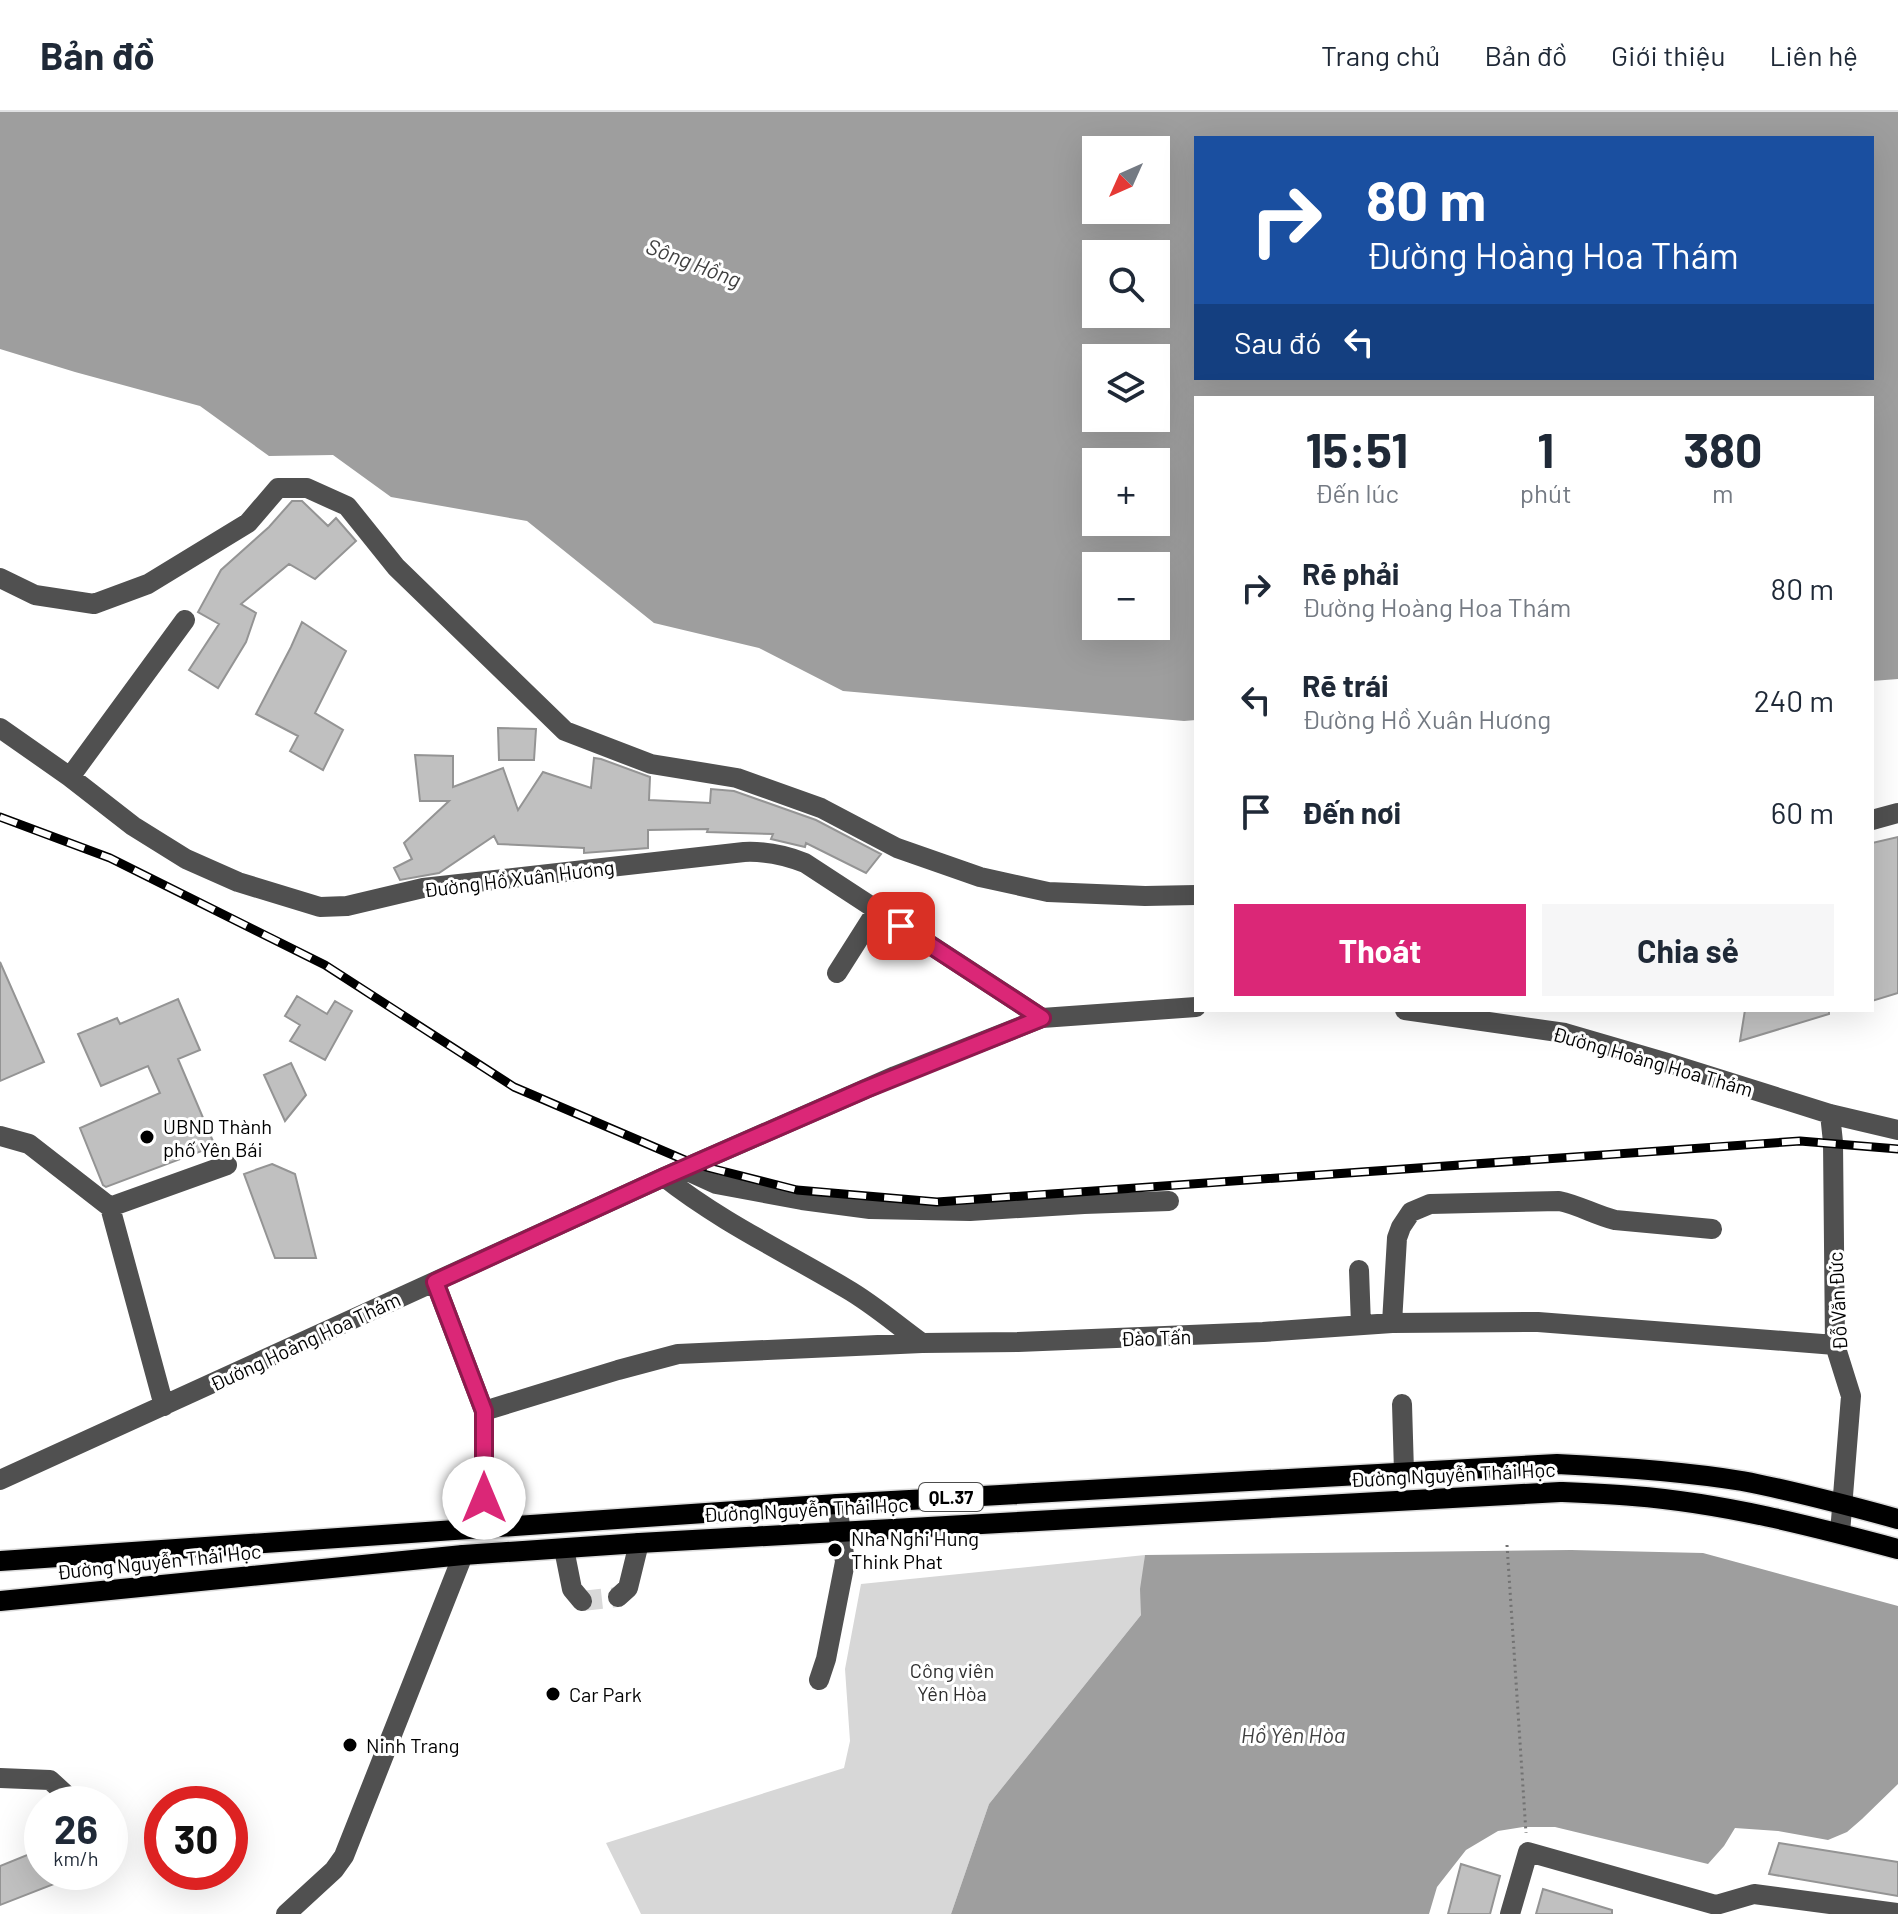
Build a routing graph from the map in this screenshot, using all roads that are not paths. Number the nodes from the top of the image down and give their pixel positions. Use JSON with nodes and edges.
{"nodes":[{"id":1,"x":0,"y":578,"type":"edge"},
{"id":2,"x":185,"y":620,"type":"dead end"},
{"id":3,"x":0,"y":728,"type":"edge"},
{"id":4,"x":70,"y":777,"type":"junction"},
{"id":5,"x":1898,"y":813,"type":"edge"},
{"id":6,"x":1874,"y":819,"type":"edge"},
{"id":7,"x":1194,"y":895,"type":"edge"},
{"id":8,"x":877,"y":910,"type":"junction"},
{"id":9,"x":837,"y":973,"type":"dead end"},
{"id":10,"x":1194,"y":1007,"type":"edge"},
{"id":11,"x":1419,"y":1012,"type":"edge"},
{"id":12,"x":1042,"y":1018,"type":"junction"},
{"id":13,"x":1830,"y":1114,"type":"junction"},
{"id":14,"x":1898,"y":1130,"type":"edge"},
{"id":15,"x":0,"y":1136,"type":"edge"},
{"id":16,"x":227,"y":1165,"type":"dead end"},
{"id":17,"x":673,"y":1173,"type":"junction"},
{"id":18,"x":1169,"y":1201,"type":"dead end"},
{"id":19,"x":110,"y":1207,"type":"junction"},
{"id":20,"x":1712,"y":1229,"type":"dead end"},
{"id":21,"x":1359,"y":1270,"type":"dead end"},
{"id":22,"x":435,"y":1282,"type":"junction"},
{"id":23,"x":1392,"y":1323,"type":"junction"},
{"id":24,"x":1361,"y":1325,"type":"junction"},
{"id":25,"x":922,"y":1343,"type":"junction"},
{"id":26,"x":1835,"y":1345,"type":"junction"},
{"id":27,"x":1402,"y":1404,"type":"dead end"},
{"id":28,"x":164,"y":1406,"type":"junction"},
{"id":29,"x":484,"y":1411,"type":"junction"},
{"id":30,"x":1404,"y":1472,"type":"junction"},
{"id":31,"x":0,"y":1480,"type":"edge"},
{"id":32,"x":837,"y":1504,"type":"junction"},
{"id":33,"x":1844,"y":1504,"type":"junction"},
{"id":34,"x":1898,"y":1519,"type":"edge"},
{"id":35,"x":484,"y":1527,"type":"junction"},
{"id":36,"x":841,"y":1531,"type":"junction"},
{"id":37,"x":1840,"y":1533,"type":"junction"},
{"id":38,"x":639,"y":1543,"type":"junction"},
{"id":39,"x":564,"y":1549,"type":"junction"},
{"id":40,"x":1898,"y":1549,"type":"edge"},
{"id":41,"x":463,"y":1555,"type":"junction"},
{"id":42,"x":0,"y":1561,"type":"edge"},
{"id":43,"x":618,"y":1597,"type":"dead end"},
{"id":44,"x":0,"y":1601,"type":"edge"},
{"id":45,"x":582,"y":1601,"type":"dead end"},
{"id":46,"x":819,"y":1680,"type":"dead end"},
{"id":47,"x":0,"y":1778,"type":"edge"},
{"id":48,"x":56,"y":1786,"type":"edge"},
{"id":49,"x":1754,"y":1894,"type":"junction"},
{"id":50,"x":1898,"y":1913,"type":"edge"},
{"id":51,"x":286,"y":1914,"type":"edge"},
{"id":52,"x":1510,"y":1914,"type":"edge"},
{"id":53,"x":1748,"y":1914,"type":"edge"}],
"edges":[{"from":1,"to":7,"type":"street"},
{"from":2,"to":4,"type":"street"},
{"from":3,"to":4,"type":"street","name":"Đường Hồ Xuân Hương"},
{"from":4,"to":8,"type":"street","name":"Đường Hồ Xuân Hương"},
{"from":5,"to":6,"type":"street"},
{"from":8,"to":9,"type":"street"},
{"from":8,"to":12,"type":"street","name":"Đường Hồ Xuân Hương"},
{"from":10,"to":12,"type":"street","name":"Đường Hoàng Hoa Thám"},
{"from":11,"to":13,"type":"street","name":"Đường Hoàng Hoa Thám"},
{"from":12,"to":17,"type":"street","name":"Đường Hoàng Hoa Thám"},
{"from":13,"to":14,"type":"street","name":"Đường Hoàng Hoa Thám"},
{"from":13,"to":26,"type":"street","name":"Đỗ Văn Đức"},
{"from":15,"to":19,"type":"street"},
{"from":16,"to":19,"type":"street"},
{"from":17,"to":18,"type":"street"},
{"from":17,"to":22,"type":"street","name":"Đường Hoàng Hoa Thám"},
{"from":17,"to":25,"type":"street"},
{"from":19,"to":28,"type":"street"},
{"from":20,"to":23,"type":"street"},
{"from":21,"to":24,"type":"street"},
{"from":22,"to":28,"type":"street","name":"Đường Hoàng Hoa Thám"},
{"from":22,"to":29,"type":"street"},
{"from":23,"to":24,"type":"street","name":"Đào Tấn"},
{"from":23,"to":26,"type":"street","name":"Đào Tấn"},
{"from":24,"to":25,"type":"street","name":"Đào Tấn"},
{"from":25,"to":29,"type":"street","name":"Đào Tấn"},
{"from":26,"to":33,"type":"street","name":"Đỗ Văn Đức"},
{"from":27,"to":30,"type":"street"},
{"from":28,"to":31,"type":"street","name":"Đường Hoàng Hoa Thám"},
{"from":29,"to":35,"type":"street"},
{"from":30,"to":32,"type":"main road","name":"Đường Nguyễn Thái Học","number":"QL.37"},
{"from":30,"to":33,"type":"main road","name":"Đường Nguyễn Thái Học","number":"QL.37"},
{"from":32,"to":35,"type":"main road","name":"Đường Nguyễn Thái Học","number":"QL.37"},
{"from":32,"to":36,"type":"street"},
{"from":33,"to":34,"type":"main road","name":"Đường Nguyễn Thái Học","number":"QL.37"},
{"from":33,"to":37,"type":"street","name":"Đỗ Văn Đức"},
{"from":35,"to":42,"type":"main road","name":"Đường Nguyễn Thái Học","number":"QL.37"},
{"from":36,"to":37,"type":"main road","name":"Đường Nguyễn Thái Học","number":"QL.37"},
{"from":36,"to":38,"type":"main road","name":"Đường Nguyễn Thái Học","number":"QL.37"},
{"from":36,"to":46,"type":"street"},
{"from":37,"to":40,"type":"main road","name":"Đường Nguyễn Thái Học","number":"QL.37"},
{"from":38,"to":39,"type":"main road","name":"Đường Nguyễn Thái Học","number":"QL.37"},
{"from":38,"to":43,"type":"street"},
{"from":39,"to":41,"type":"main road","name":"Đường Nguyễn Thái Học","number":"QL.37"},
{"from":39,"to":45,"type":"street"},
{"from":41,"to":44,"type":"main road","name":"Đường Nguyễn Thái Học","number":"QL.37"},
{"from":41,"to":51,"type":"street"},
{"from":47,"to":48,"type":"street"},
{"from":49,"to":50,"type":"street"},
{"from":49,"to":52,"type":"street"},
{"from":49,"to":53,"type":"street"}]}
